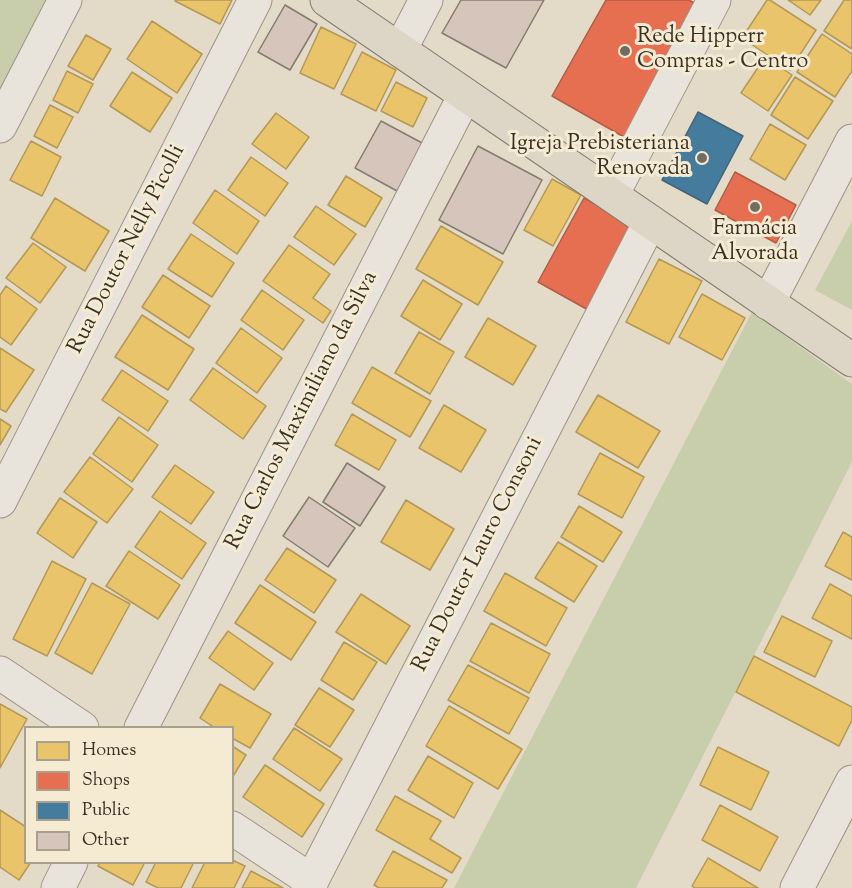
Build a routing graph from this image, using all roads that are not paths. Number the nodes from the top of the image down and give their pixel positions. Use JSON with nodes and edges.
{"nodes":[{"id":1,"x":65,"y":0,"type":"edge"},
{"id":2,"x":255,"y":0,"type":"edge"},
{"id":3,"x":327,"y":0,"type":"edge"},
{"id":4,"x":426,"y":0,"type":"edge"},
{"id":5,"x":714,"y":0,"type":"edge"},
{"id":6,"x":400,"y":50,"type":"junction"},
{"id":7,"x":465,"y":95,"type":"junction"},
{"id":8,"x":0,"y":126,"type":"edge"},
{"id":9,"x":852,"y":141,"type":"edge"},
{"id":10,"x":612,"y":195,"type":"junction"},
{"id":11,"x":650,"y":222,"type":"junction"},
{"id":12,"x":768,"y":303,"type":"junction"},
{"id":13,"x":852,"y":360,"type":"edge"},
{"id":14,"x":0,"y":501,"type":"edge"},
{"id":15,"x":0,"y":673,"type":"edge"},
{"id":16,"x":79,"y":726,"type":"edge"},
{"id":17,"x":142,"y":726,"type":"edge"},
{"id":18,"x":852,"y":782,"type":"edge"},
{"id":19,"x":234,"y":829,"type":"edge"},
{"id":20,"x":70,"y":864,"type":"edge"},
{"id":21,"x":310,"y":885,"type":"edge"},
{"id":22,"x":58,"y":888,"type":"edge"},
{"id":23,"x":797,"y":888,"type":"edge"}],
"edges":[{"from":1,"to":8,"type":"street"},
{"from":2,"to":14,"type":"street","name":"Rua Doutor Nelly Picolli"},
{"from":3,"to":6,"type":"main road"},
{"from":4,"to":6,"type":"street"},
{"from":5,"to":10,"type":"street"},
{"from":6,"to":7,"type":"main road"},
{"from":7,"to":10,"type":"main road"},
{"from":7,"to":17,"type":"street","name":"Rua Carlos Maximiliano da Silva"},
{"from":9,"to":12,"type":"street"},
{"from":10,"to":11,"type":"main road"},
{"from":11,"to":12,"type":"main road"},
{"from":11,"to":21,"type":"street","name":"Rua Doutor Lauro Consoni"},
{"from":12,"to":13,"type":"main road"},
{"from":15,"to":16,"type":"street"},
{"from":18,"to":23,"type":"street"},
{"from":19,"to":21,"type":"street"},
{"from":20,"to":22,"type":"street"}]}
